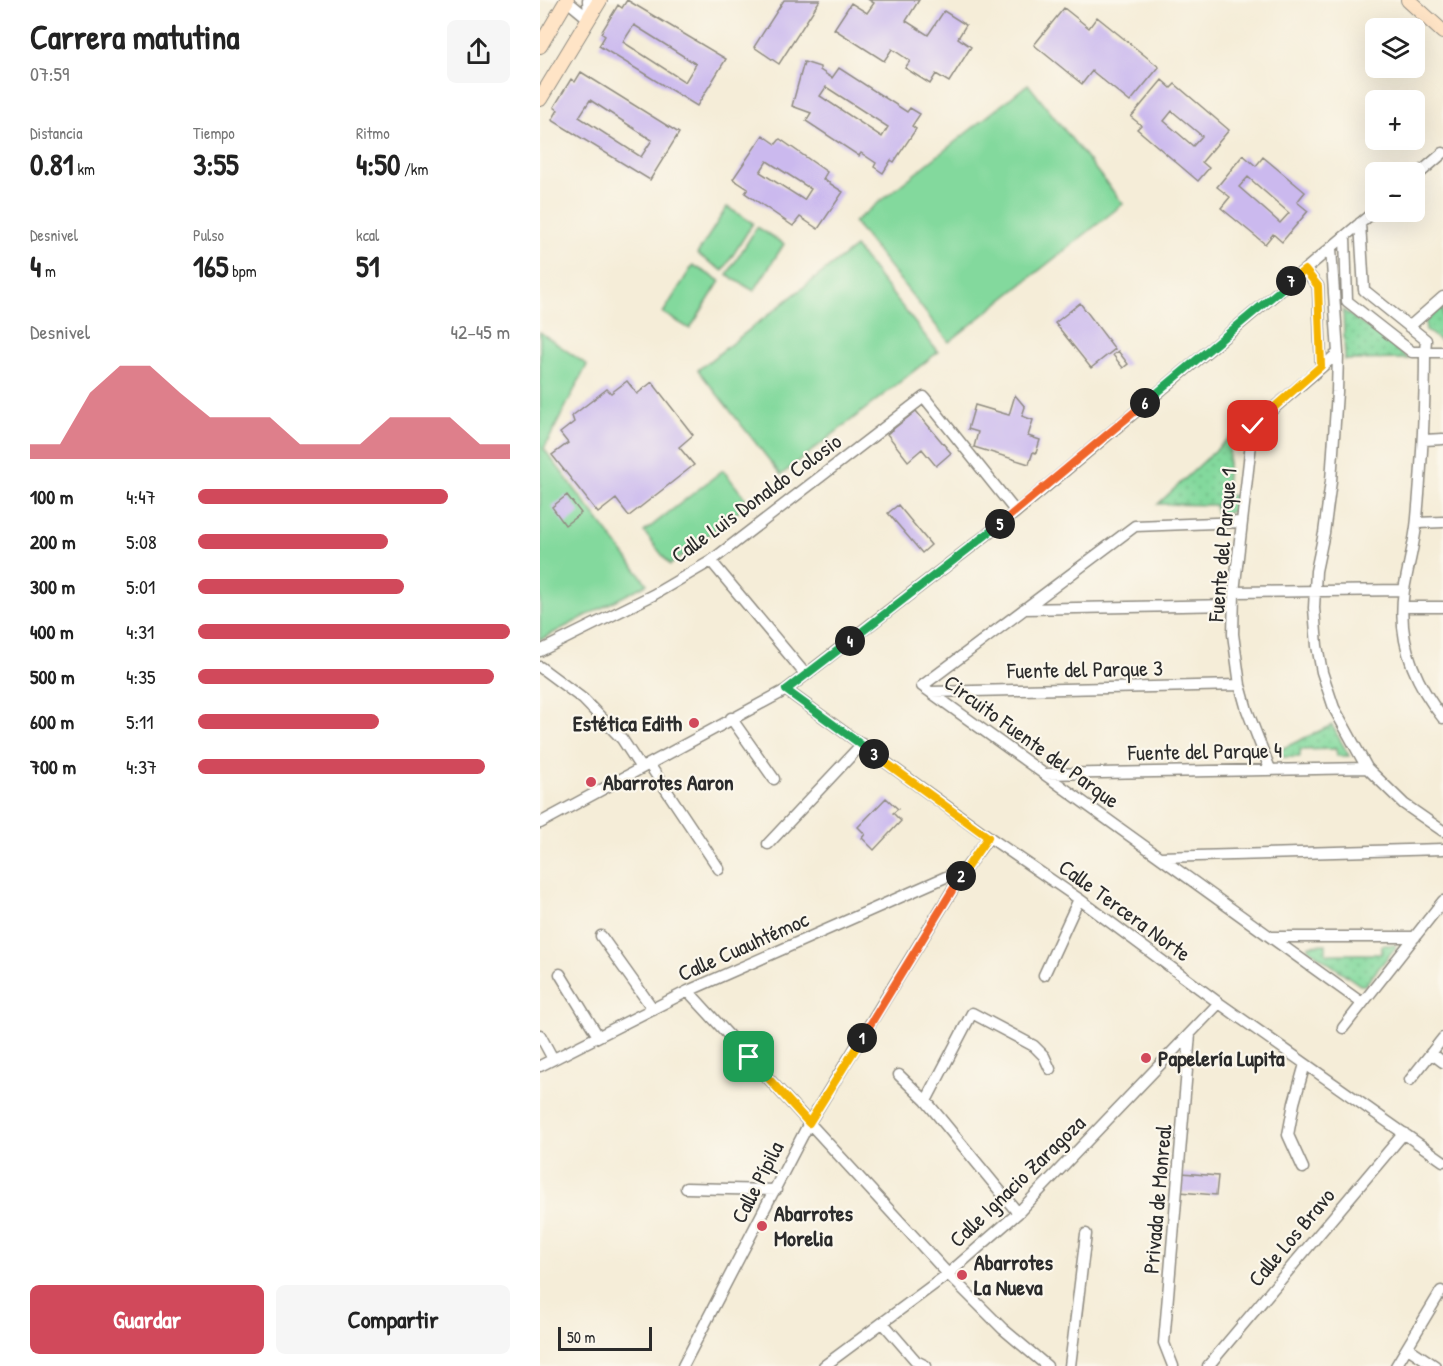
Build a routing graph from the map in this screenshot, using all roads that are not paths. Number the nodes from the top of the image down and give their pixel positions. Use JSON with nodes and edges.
{"nodes":[{"id":1,"x":588,"y":0,"type":"edge"},
{"id":2,"x":600,"y":0,"type":"edge"},
{"id":3,"x":1408,"y":0,"type":"edge"},
{"id":4,"x":567,"y":1,"type":"edge"},
{"id":5,"x":589,"y":18,"type":"junction"},
{"id":6,"x":1443,"y":32,"type":"edge"},
{"id":7,"x":540,"y":46,"type":"edge"},
{"id":8,"x":540,"y":99,"type":"edge"},
{"id":9,"x":1442,"y":156,"type":"edge"},
{"id":10,"x":1425,"y":169,"type":"edge"},
{"id":11,"x":1365,"y":219,"type":"edge"},
{"id":12,"x":1360,"y":223,"type":"junction"},
{"id":13,"x":1345,"y":236,"type":"junction"},
{"id":14,"x":1331,"y":248,"type":"junction"},
{"id":15,"x":1305,"y":270,"type":"junction"},
{"id":16,"x":1443,"y":297,"type":"edge"},
{"id":17,"x":1409,"y":327,"type":"junction"},
{"id":18,"x":1338,"y":352,"type":"junction"},
{"id":19,"x":1425,"y":352,"type":"junction"},
{"id":20,"x":1443,"y":352,"type":"edge"},
{"id":21,"x":1321,"y":366,"type":"junction"},
{"id":22,"x":1443,"y":439,"type":"edge"},
{"id":23,"x":1424,"y":440,"type":"junction"},
{"id":24,"x":1016,"y":512,"type":"junction"},
{"id":25,"x":1242,"y":522,"type":"junction"},
{"id":26,"x":1443,"y":522,"type":"edge"},
{"id":27,"x":1417,"y":523,"type":"junction"},
{"id":28,"x":711,"y":561,"type":"junction"},
{"id":29,"x":1404,"y":590,"type":"junction"},
{"id":30,"x":1314,"y":591,"type":"junction"},
{"id":31,"x":1234,"y":592,"type":"junction"},
{"id":32,"x":1233,"y":605,"type":"junction"},
{"id":33,"x":1403,"y":607,"type":"junction"},
{"id":34,"x":1443,"y":607,"type":"edge"},
{"id":35,"x":1024,"y":609,"type":"junction"},
{"id":36,"x":540,"y":651,"type":"edge"},
{"id":37,"x":540,"y":667,"type":"edge"},
{"id":38,"x":806,"y":675,"type":"junction"},
{"id":39,"x":1240,"y":685,"type":"junction"},
{"id":40,"x":786,"y":690,"type":"junction"},
{"id":41,"x":931,"y":692,"type":"junction"},
{"id":42,"x":731,"y":718,"type":"junction"},
{"id":43,"x":1443,"y":718,"type":"edge"},
{"id":44,"x":862,"y":744,"type":"junction"},
{"id":45,"x":645,"y":766,"type":"junction"},
{"id":46,"x":1367,"y":768,"type":"junction"},
{"id":47,"x":1270,"y":769,"type":"junction"},
{"id":48,"x":1044,"y":774,"type":"junction"},
{"id":49,"x":774,"y":779,"type":"dead end"},
{"id":50,"x":540,"y":823,"type":"edge"},
{"id":51,"x":1443,"y":831,"type":"edge"},
{"id":52,"x":988,"y":837,"type":"junction"},
{"id":53,"x":768,"y":844,"type":"dead end"},
{"id":54,"x":1443,"y":849,"type":"edge"},
{"id":55,"x":1160,"y":857,"type":"junction"},
{"id":56,"x":966,"y":868,"type":"junction"},
{"id":57,"x":719,"y":870,"type":"dead end"},
{"id":58,"x":1079,"y":899,"type":"junction"},
{"id":59,"x":1443,"y":901,"type":"edge"},
{"id":60,"x":601,"y":936,"type":"dead end"},
{"id":61,"x":1271,"y":937,"type":"junction"},
{"id":62,"x":1414,"y":937,"type":"junction"},
{"id":63,"x":560,"y":974,"type":"dead end"},
{"id":64,"x":1044,"y":975,"type":"dead end"},
{"id":65,"x":688,"y":991,"type":"junction"},
{"id":66,"x":1219,"y":1003,"type":"junction"},
{"id":67,"x":1362,"y":1003,"type":"junction"},
{"id":68,"x":653,"y":1009,"type":"junction"},
{"id":69,"x":1343,"y":1028,"type":"dead end"},
{"id":70,"x":1190,"y":1034,"type":"junction"},
{"id":71,"x":540,"y":1035,"type":"edge"},
{"id":72,"x":598,"y":1036,"type":"junction"},
{"id":73,"x":1443,"y":1038,"type":"edge"},
{"id":74,"x":1431,"y":1053,"type":"junction"},
{"id":75,"x":553,"y":1059,"type":"junction"},
{"id":76,"x":1443,"y":1062,"type":"edge"},
{"id":77,"x":1305,"y":1064,"type":"junction"},
{"id":78,"x":540,"y":1066,"type":"edge"},
{"id":79,"x":1050,"y":1068,"type":"dead end"},
{"id":80,"x":899,"y":1076,"type":"dead end"},
{"id":81,"x":1410,"y":1080,"type":"dead end"},
{"id":82,"x":926,"y":1101,"type":"junction"},
{"id":83,"x":809,"y":1123,"type":"junction"},
{"id":84,"x":1404,"y":1133,"type":"junction"},
{"id":85,"x":1443,"y":1161,"type":"edge"},
{"id":86,"x":1303,"y":1168,"type":"dead end"},
{"id":87,"x":686,"y":1188,"type":"dead end"},
{"id":88,"x":776,"y":1190,"type":"junction"},
{"id":89,"x":1017,"y":1213,"type":"junction"},
{"id":90,"x":1086,"y":1234,"type":"dead end"},
{"id":91,"x":948,"y":1274,"type":"junction"},
{"id":92,"x":1441,"y":1291,"type":"dead end"},
{"id":93,"x":883,"y":1323,"type":"junction"},
{"id":94,"x":1408,"y":1348,"type":"junction"},
{"id":95,"x":683,"y":1366,"type":"edge"},
{"id":96,"x":824,"y":1366,"type":"edge"},
{"id":97,"x":926,"y":1366,"type":"edge"},
{"id":98,"x":1047,"y":1366,"type":"edge"},
{"id":99,"x":1070,"y":1366,"type":"edge"},
{"id":100,"x":1173,"y":1366,"type":"edge"},
{"id":101,"x":1208,"y":1366,"type":"edge"},
{"id":102,"x":1395,"y":1366,"type":"edge"},
{"id":103,"x":1435,"y":1366,"type":"edge"}],
"edges":[{"from":1,"to":5,"type":"street"},
{"from":2,"to":5,"type":"main road"},
{"from":3,"to":6,"type":"main road"},
{"from":4,"to":5,"type":"street"},
{"from":4,"to":7,"type":"main road"},
{"from":5,"to":8,"type":"main road"},
{"from":9,"to":10,"type":"street"},
{"from":11,"to":12,"type":"street"},
{"from":12,"to":13,"type":"street"},
{"from":12,"to":17,"type":"street"},
{"from":13,"to":14,"type":"street"},
{"from":13,"to":19,"type":"street"},
{"from":14,"to":15,"type":"street"},
{"from":14,"to":18,"type":"street"},
{"from":15,"to":21,"type":"street"},
{"from":15,"to":24,"type":"street"},
{"from":16,"to":17,"type":"street"},
{"from":17,"to":19,"type":"street"},
{"from":18,"to":21,"type":"street"},
{"from":18,"to":30,"type":"street"},
{"from":19,"to":20,"type":"street"},
{"from":19,"to":23,"type":"street"},
{"from":21,"to":25,"type":"street","name":"Fuente del Parque 1"},
{"from":22,"to":23,"type":"street"},
{"from":23,"to":27,"type":"street"},
{"from":24,"to":28,"type":"street","name":"Calle Luis Donaldo Colosio"},
{"from":24,"to":38,"type":"street"},
{"from":25,"to":31,"type":"street","name":"Fuente del Parque 1"},
{"from":25,"to":35,"type":"street","name":"Circuito Fuente del Parque"},
{"from":26,"to":27,"type":"street"},
{"from":27,"to":29,"type":"street"},
{"from":28,"to":36,"type":"street","name":"Calle Luis Donaldo Colosio"},
{"from":28,"to":38,"type":"street"},
{"from":29,"to":30,"type":"street"},
{"from":29,"to":33,"type":"street"},
{"from":30,"to":31,"type":"street"},
{"from":30,"to":46,"type":"street"},
{"from":31,"to":32,"type":"street","name":"Fuente del Parque 1"},
{"from":32,"to":35,"type":"street"},
{"from":32,"to":39,"type":"street","name":"Fuente del Parque 1"},
{"from":33,"to":34,"type":"street"},
{"from":33,"to":43,"type":"street"},
{"from":35,"to":41,"type":"street","name":"Circuito Fuente del Parque"},
{"from":37,"to":45,"type":"street"},
{"from":38,"to":40,"type":"street"},
{"from":39,"to":41,"type":"street","name":"Fuente del Parque 3"},
{"from":39,"to":47,"type":"street","name":"Fuente del Parque 1"},
{"from":40,"to":42,"type":"street"},
{"from":40,"to":44,"type":"street","name":"Calle Tercera Norte"},
{"from":41,"to":48,"type":"street","name":"Circuito Fuente del Parque"},
{"from":42,"to":45,"type":"street"},
{"from":42,"to":49,"type":"street"},
{"from":44,"to":52,"type":"street","name":"Calle Tercera Norte"},
{"from":44,"to":53,"type":"street"},
{"from":45,"to":50,"type":"street"},
{"from":45,"to":57,"type":"street"},
{"from":46,"to":47,"type":"street","name":"Fuente del Parque 4"},
{"from":46,"to":51,"type":"street"},
{"from":47,"to":48,"type":"street","name":"Fuente del Parque 4"},
{"from":48,"to":55,"type":"street","name":"Circuito Fuente del Parque"},
{"from":52,"to":56,"type":"street","name":"Calle Pípila"},
{"from":52,"to":58,"type":"street","name":"Calle Tercera Norte"},
{"from":54,"to":55,"type":"street"},
{"from":55,"to":61,"type":"street","name":"Circuito Fuente del Parque"},
{"from":56,"to":65,"type":"street","name":"Calle Cuauhtémoc"},
{"from":56,"to":83,"type":"street","name":"Calle Pípila"},
{"from":58,"to":64,"type":"street"},
{"from":58,"to":66,"type":"street","name":"Calle Tercera Norte"},
{"from":59,"to":62,"type":"street"},
{"from":60,"to":68,"type":"street"},
{"from":61,"to":62,"type":"street"},
{"from":61,"to":67,"type":"street","name":"Circuito Fuente del Parque"},
{"from":62,"to":67,"type":"street"},
{"from":63,"to":72,"type":"street"},
{"from":65,"to":68,"type":"street","name":"Calle Cuauhtémoc"},
{"from":65,"to":83,"type":"street"},
{"from":66,"to":70,"type":"street","name":"Calle Ignacio Zaragoza"},
{"from":66,"to":77,"type":"street","name":"Calle Tercera Norte"},
{"from":67,"to":69,"type":"street"},
{"from":68,"to":72,"type":"street","name":"Calle Cuauhtémoc"},
{"from":70,"to":89,"type":"street","name":"Calle Ignacio Zaragoza"},
{"from":70,"to":100,"type":"street","name":"Privada de Monreal"},
{"from":71,"to":75,"type":"street"},
{"from":72,"to":75,"type":"street","name":"Calle Cuauhtémoc"},
{"from":73,"to":74,"type":"street"},
{"from":74,"to":76,"type":"street"},
{"from":74,"to":81,"type":"street"},
{"from":75,"to":78,"type":"street","name":"Calle Cuauhtémoc"},
{"from":77,"to":84,"type":"street","name":"Calle Tercera Norte"},
{"from":77,"to":86,"type":"street"},
{"from":79,"to":82,"type":"street"},
{"from":80,"to":82,"type":"street"},
{"from":82,"to":89,"type":"street"},
{"from":83,"to":88,"type":"street","name":"Calle Pípila"},
{"from":83,"to":91,"type":"street"},
{"from":84,"to":85,"type":"street","name":"Calle Tercera Norte"},
{"from":84,"to":101,"type":"street","name":"Calle Los Bravo"},
{"from":87,"to":88,"type":"street"},
{"from":88,"to":95,"type":"street","name":"Calle Pípila"},
{"from":89,"to":91,"type":"street","name":"Calle Ignacio Zaragoza"},
{"from":90,"to":99,"type":"street"},
{"from":91,"to":93,"type":"street","name":"Calle Ignacio Zaragoza"},
{"from":91,"to":98,"type":"street"},
{"from":92,"to":94,"type":"street"},
{"from":93,"to":96,"type":"street","name":"Calle Ignacio Zaragoza"},
{"from":93,"to":97,"type":"street"},
{"from":94,"to":102,"type":"street"},
{"from":94,"to":103,"type":"street"}]}
